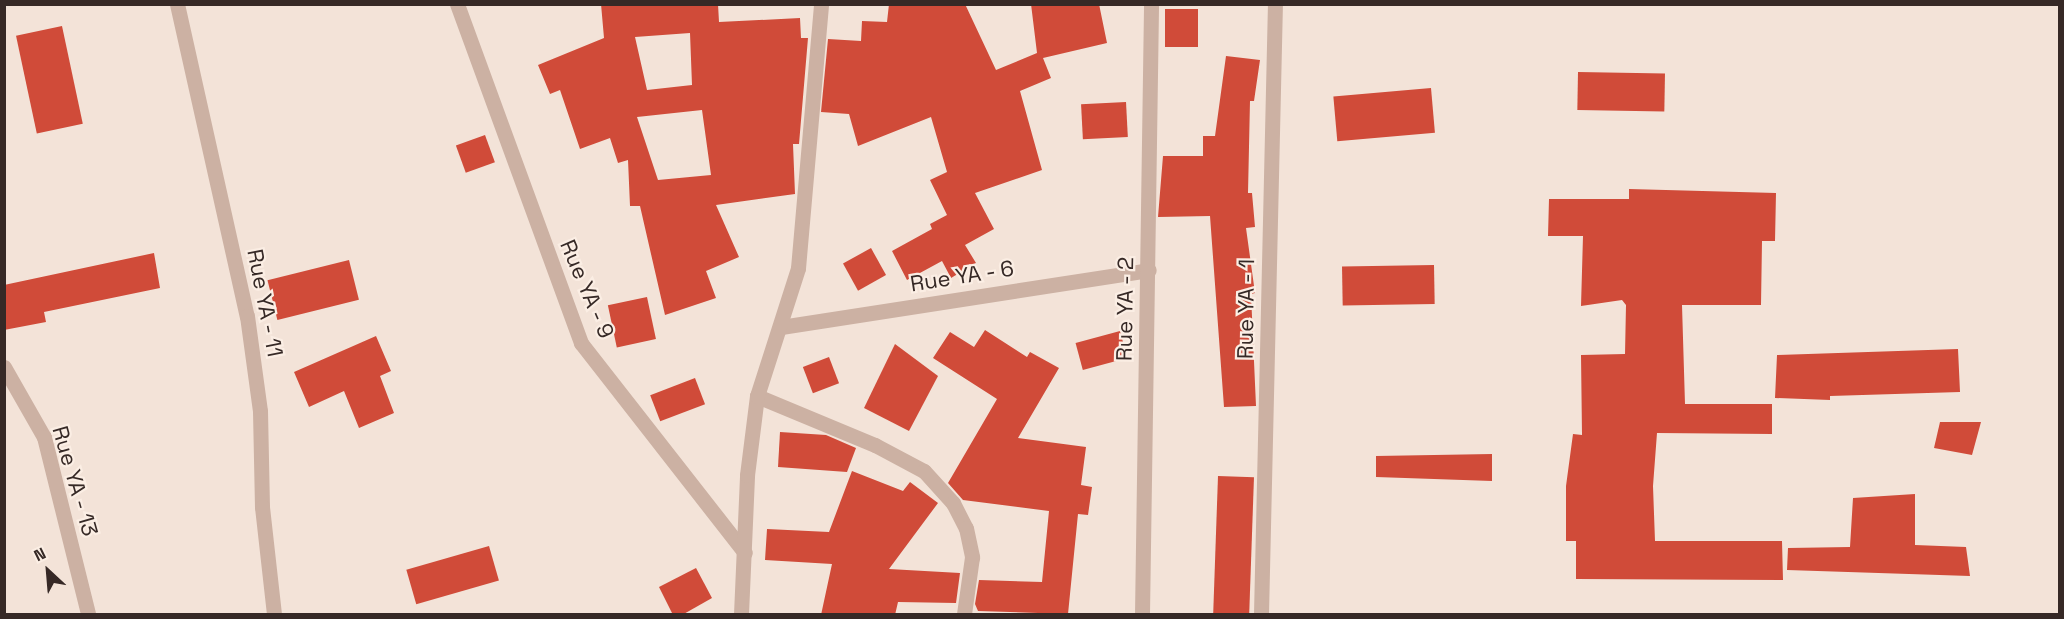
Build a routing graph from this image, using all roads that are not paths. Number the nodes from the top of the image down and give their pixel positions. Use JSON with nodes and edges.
{"nodes":[{"id":1,"x":177,"y":4,"type":"edge"},
{"id":2,"x":458,"y":4,"type":"edge"},
{"id":3,"x":821,"y":4,"type":"edge"},
{"id":4,"x":1151,"y":4,"type":"edge"},
{"id":5,"x":1275,"y":4,"type":"edge"},
{"id":6,"x":1149,"y":270,"type":"junction"},
{"id":7,"x":781,"y":327,"type":"junction"},
{"id":8,"x":4,"y":367,"type":"edge"},
{"id":9,"x":757,"y":396,"type":"junction"},
{"id":10,"x":745,"y":552,"type":"junction"},
{"id":11,"x":88,"y":615,"type":"edge"},
{"id":12,"x":274,"y":615,"type":"edge"},
{"id":13,"x":741,"y":615,"type":"edge"},
{"id":14,"x":964,"y":615,"type":"edge"},
{"id":15,"x":1142,"y":615,"type":"edge"},
{"id":16,"x":1261,"y":615,"type":"edge"}],
"edges":[{"from":1,"to":12,"type":"street","name":"Rue YA - 11"},
{"from":2,"to":10,"type":"street","name":"Rue YA - 9"},
{"from":3,"to":7,"type":"street"},
{"from":4,"to":6,"type":"street","name":"Rue YA - 2"},
{"from":5,"to":16,"type":"street","name":"Rue YA - 1"},
{"from":6,"to":7,"type":"street","name":"Rue YA - 6"},
{"from":6,"to":15,"type":"street","name":"Rue YA - 2"},
{"from":7,"to":9,"type":"street"},
{"from":8,"to":11,"type":"street","name":"Rue YA - 13"},
{"from":9,"to":10,"type":"street"},
{"from":9,"to":14,"type":"street"},
{"from":10,"to":13,"type":"street"}]}
